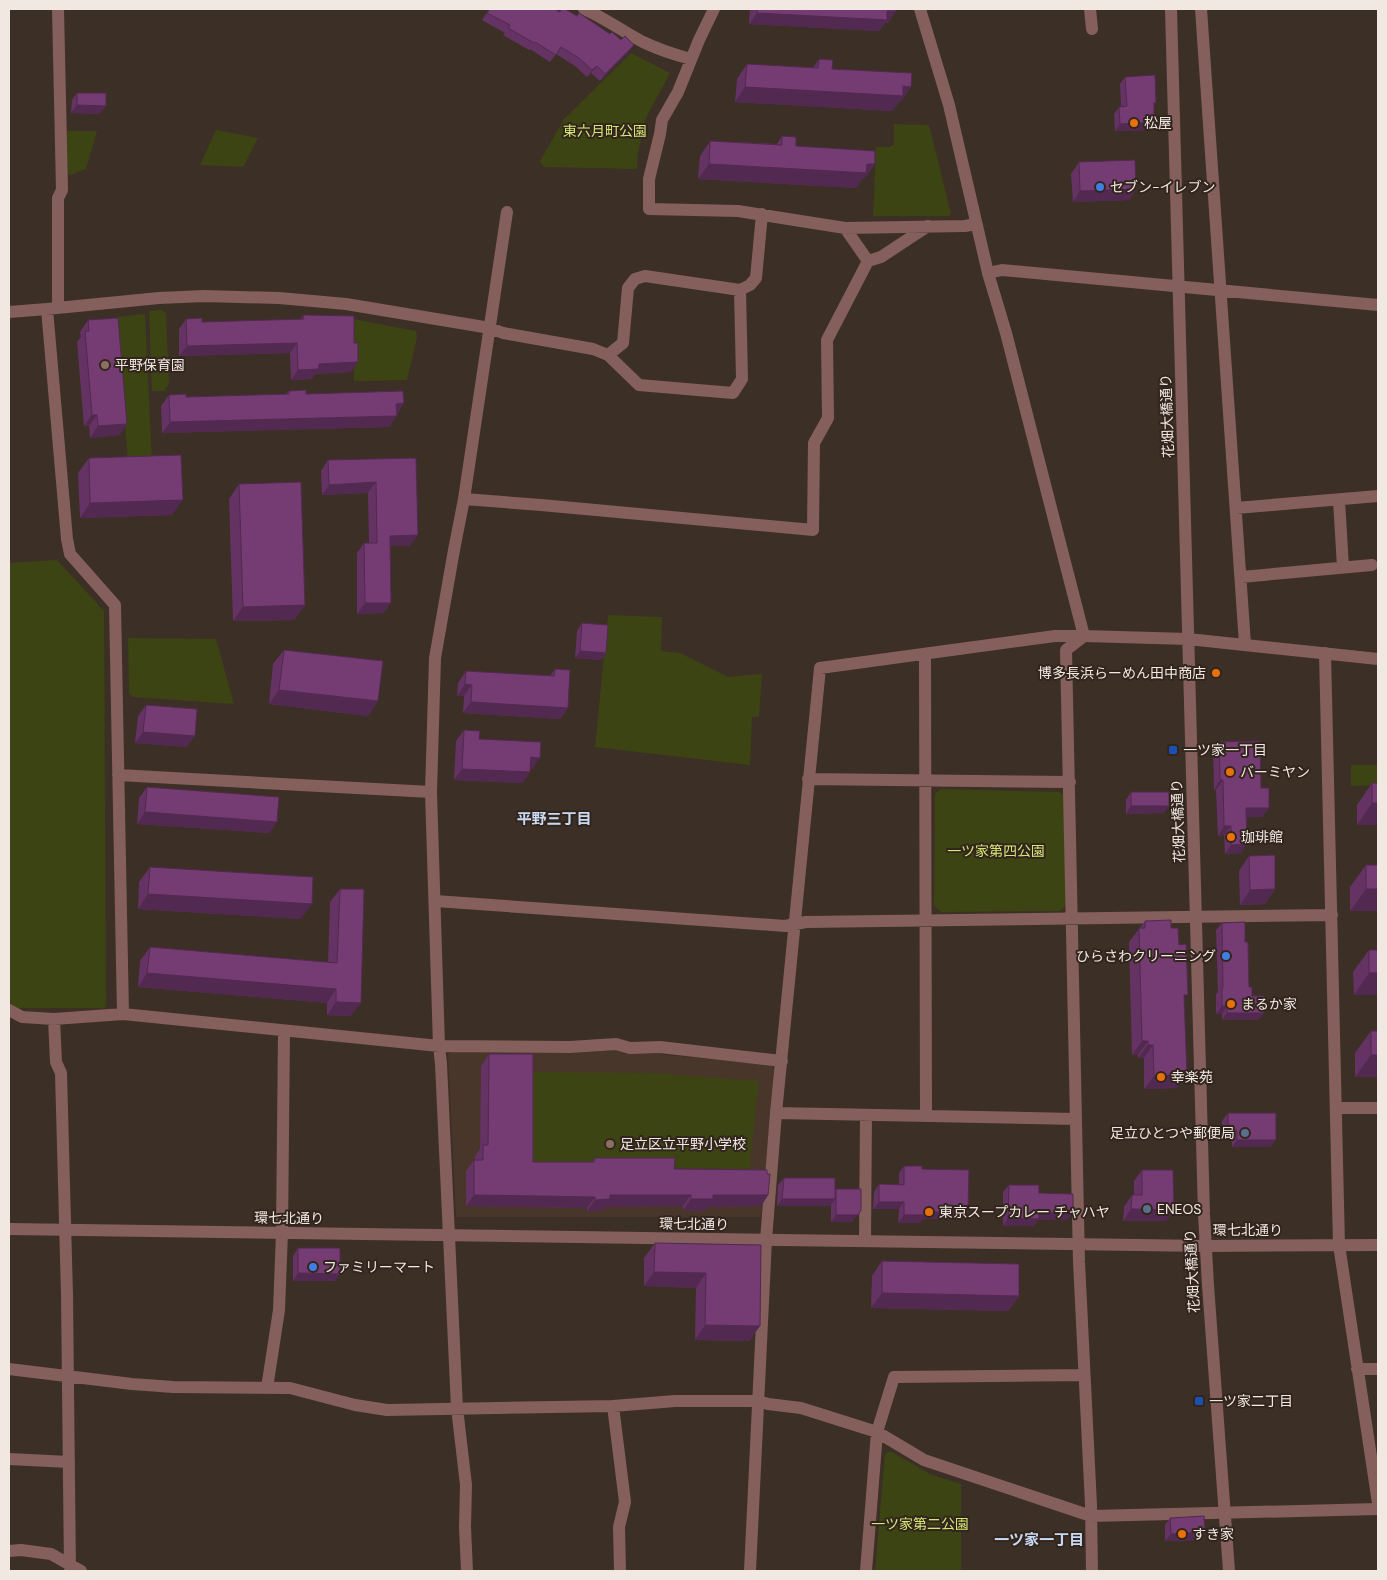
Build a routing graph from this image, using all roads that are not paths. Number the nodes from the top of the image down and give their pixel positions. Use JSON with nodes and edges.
{"nodes":[{"id":1,"x":58,"y":9,"type":"edge"},
{"id":2,"x":584,"y":9,"type":"edge"},
{"id":3,"x":714,"y":9,"type":"edge"},
{"id":4,"x":920,"y":9,"type":"edge"},
{"id":5,"x":1090,"y":9,"type":"edge"},
{"id":6,"x":1171,"y":9,"type":"edge"},
{"id":7,"x":1201,"y":9,"type":"edge"},
{"id":8,"x":1092,"y":29,"type":"dead end"},
{"id":9,"x":691,"y":59,"type":"junction"},
{"id":10,"x":507,"y":212,"type":"dead end"},
{"id":11,"x":762,"y":214,"type":"junction"},
{"id":12,"x":976,"y":224,"type":"junction"},
{"id":13,"x":928,"y":226,"type":"junction"},
{"id":14,"x":845,"y":228,"type":"junction"},
{"id":15,"x":868,"y":261,"type":"junction"},
{"id":16,"x":988,"y":273,"type":"junction"},
{"id":17,"x":1178,"y":285,"type":"junction"},
{"id":18,"x":740,"y":290,"type":"junction"},
{"id":19,"x":1222,"y":290,"type":"junction"},
{"id":20,"x":1378,"y":305,"type":"edge"},
{"id":21,"x":52,"y":309,"type":"junction"},
{"id":22,"x":9,"y":312,"type":"edge"},
{"id":23,"x":490,"y":328,"type":"junction"},
{"id":24,"x":608,"y":354,"type":"junction"},
{"id":25,"x":1378,"y":496,"type":"edge"},
{"id":26,"x":464,"y":500,"type":"junction"},
{"id":27,"x":1339,"y":500,"type":"junction"},
{"id":28,"x":1236,"y":508,"type":"junction"},
{"id":29,"x":1372,"y":565,"type":"dead end"},
{"id":30,"x":1343,"y":567,"type":"junction"},
{"id":31,"x":1241,"y":577,"type":"junction"},
{"id":32,"x":1084,"y":636,"type":"junction"},
{"id":33,"x":1188,"y":639,"type":"junction"},
{"id":34,"x":1245,"y":644,"type":"junction"},
{"id":35,"x":1325,"y":652,"type":"junction"},
{"id":36,"x":925,"y":654,"type":"junction"},
{"id":37,"x":1378,"y":659,"type":"edge"},
{"id":38,"x":118,"y":774,"type":"junction"},
{"id":39,"x":808,"y":779,"type":"junction"},
{"id":40,"x":926,"y":780,"type":"junction"},
{"id":41,"x":1070,"y":782,"type":"junction"},
{"id":42,"x":431,"y":792,"type":"junction"},
{"id":43,"x":435,"y":901,"type":"junction"},
{"id":44,"x":1332,"y":915,"type":"junction"},
{"id":45,"x":1196,"y":916,"type":"junction"},
{"id":46,"x":926,"y":920,"type":"junction"},
{"id":47,"x":1072,"y":920,"type":"junction"},
{"id":48,"x":795,"y":925,"type":"junction"},
{"id":49,"x":9,"y":1010,"type":"edge"},
{"id":50,"x":123,"y":1014,"type":"junction"},
{"id":51,"x":54,"y":1019,"type":"junction"},
{"id":52,"x":284,"y":1031,"type":"junction"},
{"id":53,"x":438,"y":1046,"type":"junction"},
{"id":54,"x":782,"y":1061,"type":"junction"},
{"id":55,"x":1336,"y":1108,"type":"junction"},
{"id":56,"x":1378,"y":1108,"type":"edge"},
{"id":57,"x":776,"y":1113,"type":"junction"},
{"id":58,"x":866,"y":1115,"type":"junction"},
{"id":59,"x":926,"y":1116,"type":"junction"},
{"id":60,"x":1076,"y":1118,"type":"junction"},
{"id":61,"x":9,"y":1229,"type":"edge"},
{"id":62,"x":65,"y":1230,"type":"junction"},
{"id":63,"x":282,"y":1233,"type":"junction"},
{"id":64,"x":449,"y":1235,"type":"junction"},
{"id":65,"x":766,"y":1240,"type":"junction"},
{"id":66,"x":865,"y":1241,"type":"junction"},
{"id":67,"x":1078,"y":1244,"type":"junction"},
{"id":68,"x":1339,"y":1245,"type":"junction"},
{"id":69,"x":1378,"y":1245,"type":"edge"},
{"id":70,"x":1205,"y":1246,"type":"junction"},
{"id":71,"x":9,"y":1369,"type":"edge"},
{"id":72,"x":1358,"y":1369,"type":"junction"},
{"id":73,"x":1378,"y":1369,"type":"edge"},
{"id":74,"x":1084,"y":1375,"type":"junction"},
{"id":75,"x":67,"y":1376,"type":"junction"},
{"id":76,"x":267,"y":1388,"type":"junction"},
{"id":77,"x":758,"y":1401,"type":"junction"},
{"id":78,"x":613,"y":1406,"type":"junction"},
{"id":79,"x":457,"y":1408,"type":"junction"},
{"id":80,"x":877,"y":1432,"type":"junction"},
{"id":81,"x":9,"y":1459,"type":"edge"},
{"id":82,"x":69,"y":1462,"type":"junction"},
{"id":83,"x":1378,"y":1503,"type":"edge"},
{"id":84,"x":1378,"y":1508,"type":"edge"},
{"id":85,"x":1225,"y":1513,"type":"junction"},
{"id":86,"x":1092,"y":1516,"type":"junction"},
{"id":87,"x":9,"y":1550,"type":"edge"},
{"id":88,"x":74,"y":1569,"type":"edge"},
{"id":89,"x":467,"y":1571,"type":"edge"},
{"id":90,"x":620,"y":1571,"type":"edge"},
{"id":91,"x":750,"y":1571,"type":"edge"},
{"id":92,"x":866,"y":1571,"type":"edge"},
{"id":93,"x":1092,"y":1571,"type":"edge"},
{"id":94,"x":1229,"y":1571,"type":"edge"}],
"edges":[{"from":1,"to":21,"type":"street"},
{"from":2,"to":9,"type":"street"},
{"from":3,"to":9,"type":"street"},
{"from":4,"to":12,"type":"street"},
{"from":5,"to":8,"type":"street"},
{"from":6,"to":17,"type":"street","name":"花畑大橋通り"},
{"from":7,"to":19,"type":"street"},
{"from":9,"to":11,"type":"street"},
{"from":10,"to":23,"type":"street"},
{"from":11,"to":14,"type":"street"},
{"from":11,"to":18,"type":"street"},
{"from":12,"to":13,"type":"street"},
{"from":12,"to":16,"type":"street"},
{"from":13,"to":14,"type":"street"},
{"from":13,"to":15,"type":"street"},
{"from":14,"to":15,"type":"street"},
{"from":15,"to":26,"type":"street"},
{"from":16,"to":17,"type":"street"},
{"from":16,"to":32,"type":"street"},
{"from":17,"to":19,"type":"street"},
{"from":17,"to":33,"type":"street","name":"花畑大橋通り"},
{"from":18,"to":24,"type":"street"},
{"from":18,"to":24,"type":"street"},
{"from":19,"to":20,"type":"street"},
{"from":19,"to":28,"type":"street"},
{"from":21,"to":22,"type":"street"},
{"from":21,"to":23,"type":"street"},
{"from":21,"to":38,"type":"street"},
{"from":23,"to":24,"type":"street"},
{"from":23,"to":26,"type":"street"},
{"from":25,"to":27,"type":"street"},
{"from":26,"to":42,"type":"street"},
{"from":27,"to":28,"type":"street"},
{"from":27,"to":30,"type":"street"},
{"from":28,"to":31,"type":"street"},
{"from":29,"to":30,"type":"street"},
{"from":30,"to":31,"type":"street"},
{"from":31,"to":34,"type":"street"},
{"from":32,"to":33,"type":"street"},
{"from":32,"to":36,"type":"street"},
{"from":32,"to":41,"type":"street"},
{"from":33,"to":34,"type":"street"},
{"from":33,"to":45,"type":"street","name":"花畑大橋通り"},
{"from":34,"to":35,"type":"street"},
{"from":35,"to":37,"type":"street"},
{"from":35,"to":44,"type":"street"},
{"from":36,"to":39,"type":"street"},
{"from":36,"to":40,"type":"street"},
{"from":38,"to":42,"type":"street"},
{"from":38,"to":50,"type":"street"},
{"from":39,"to":40,"type":"street"},
{"from":39,"to":48,"type":"street"},
{"from":40,"to":41,"type":"street"},
{"from":40,"to":46,"type":"street"},
{"from":41,"to":47,"type":"street"},
{"from":42,"to":43,"type":"street"},
{"from":43,"to":48,"type":"street"},
{"from":43,"to":53,"type":"street"},
{"from":44,"to":45,"type":"street"},
{"from":44,"to":55,"type":"street"},
{"from":45,"to":47,"type":"street"},
{"from":45,"to":70,"type":"street","name":"花畑大橋通り"},
{"from":46,"to":47,"type":"street"},
{"from":46,"to":48,"type":"street"},
{"from":46,"to":59,"type":"street"},
{"from":47,"to":60,"type":"street"},
{"from":48,"to":54,"type":"street"},
{"from":49,"to":51,"type":"street"},
{"from":50,"to":51,"type":"street"},
{"from":50,"to":52,"type":"street"},
{"from":51,"to":62,"type":"street"},
{"from":52,"to":53,"type":"street"},
{"from":52,"to":63,"type":"street"},
{"from":53,"to":54,"type":"street"},
{"from":53,"to":64,"type":"street"},
{"from":54,"to":57,"type":"street"},
{"from":55,"to":56,"type":"street"},
{"from":55,"to":68,"type":"street"},
{"from":57,"to":58,"type":"street"},
{"from":57,"to":65,"type":"street"},
{"from":58,"to":59,"type":"street"},
{"from":58,"to":66,"type":"street"},
{"from":59,"to":60,"type":"street"},
{"from":60,"to":67,"type":"street"},
{"from":61,"to":62,"type":"street","name":"環七北通り"},
{"from":62,"to":63,"type":"street","name":"環七北通り"},
{"from":62,"to":75,"type":"street"},
{"from":63,"to":64,"type":"street","name":"環七北通り"},
{"from":63,"to":76,"type":"street"},
{"from":64,"to":65,"type":"street","name":"環七北通り"},
{"from":64,"to":79,"type":"street"},
{"from":65,"to":66,"type":"street","name":"環七北通り"},
{"from":65,"to":77,"type":"street"},
{"from":66,"to":67,"type":"street","name":"環七北通り"},
{"from":67,"to":70,"type":"street","name":"環七北通り"},
{"from":67,"to":74,"type":"street"},
{"from":68,"to":69,"type":"street","name":"環七北通り"},
{"from":68,"to":70,"type":"street","name":"環七北通り"},
{"from":68,"to":72,"type":"street"},
{"from":70,"to":85,"type":"street","name":"花畑大橋通り"},
{"from":71,"to":75,"type":"street"},
{"from":72,"to":73,"type":"street"},
{"from":72,"to":83,"type":"street"},
{"from":74,"to":80,"type":"street"},
{"from":74,"to":86,"type":"street"},
{"from":75,"to":76,"type":"street"},
{"from":75,"to":82,"type":"street"},
{"from":76,"to":79,"type":"street"},
{"from":77,"to":78,"type":"street"},
{"from":77,"to":80,"type":"street"},
{"from":77,"to":91,"type":"street"},
{"from":78,"to":79,"type":"street"},
{"from":78,"to":90,"type":"street"},
{"from":79,"to":89,"type":"street"},
{"from":80,"to":86,"type":"street"},
{"from":80,"to":92,"type":"street"},
{"from":81,"to":82,"type":"street"},
{"from":82,"to":88,"type":"street"},
{"from":84,"to":85,"type":"street"},
{"from":85,"to":86,"type":"street"},
{"from":85,"to":94,"type":"street","name":"花畑大橋通り"},
{"from":86,"to":93,"type":"street"},
{"from":87,"to":88,"type":"street"}]}
